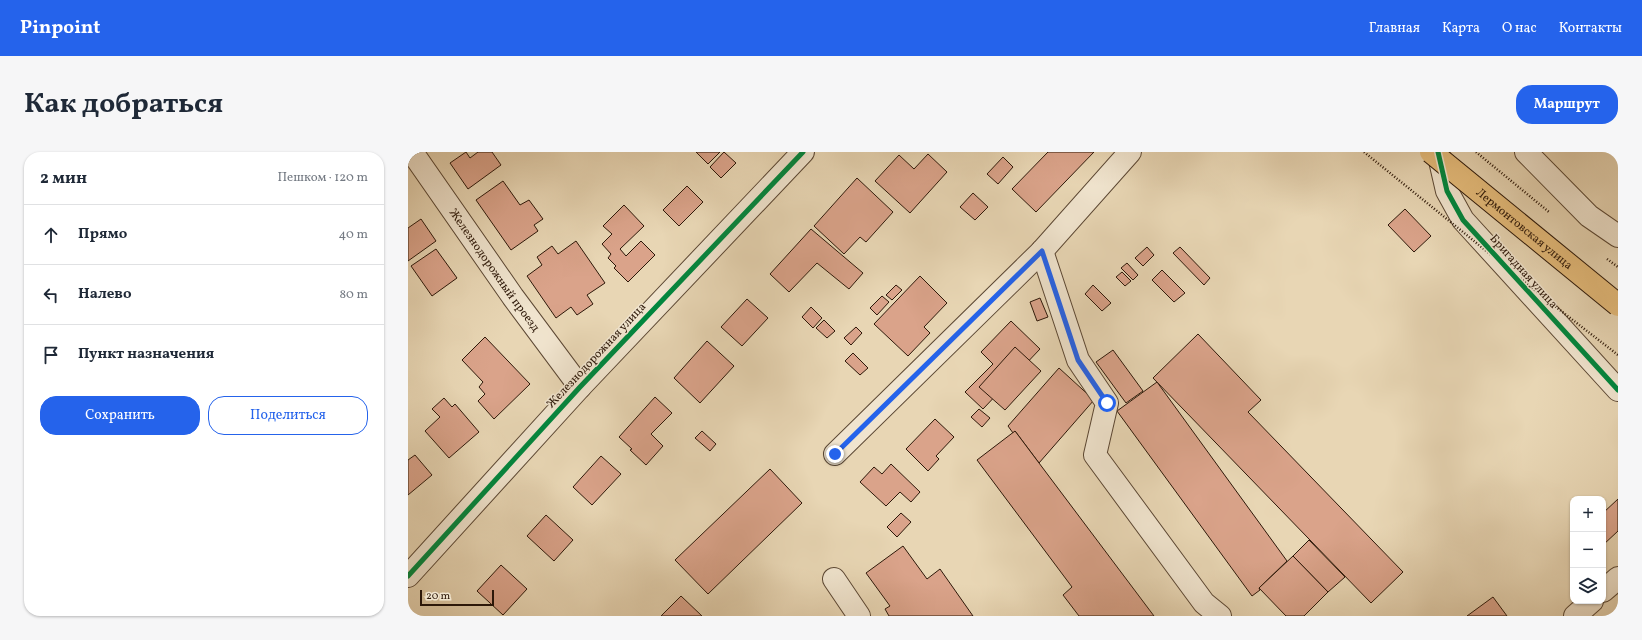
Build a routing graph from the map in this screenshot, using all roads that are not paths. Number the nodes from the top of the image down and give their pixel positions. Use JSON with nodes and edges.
{"nodes":[{"id":1,"x":412,"y":152,"type":"edge"},
{"id":2,"x":803,"y":152,"type":"edge"},
{"id":3,"x":1130,"y":152,"type":"edge"},
{"id":4,"x":1431,"y":152,"type":"edge"},
{"id":5,"x":1438,"y":152,"type":"edge"},
{"id":6,"x":1526,"y":152,"type":"edge"},
{"id":7,"x":1618,"y":236,"type":"edge"},
{"id":8,"x":1042,"y":251,"type":"junction"},
{"id":9,"x":1618,"y":305,"type":"edge"},
{"id":10,"x":580,"y":387,"type":"junction"},
{"id":11,"x":1618,"y":390,"type":"edge"},
{"id":12,"x":835,"y":454,"type":"dead end"},
{"id":13,"x":408,"y":576,"type":"edge"},
{"id":14,"x":1618,"y":578,"type":"edge"},
{"id":15,"x":834,"y":579,"type":"dead end"},
{"id":16,"x":1606,"y":588,"type":"edge"},
{"id":17,"x":1588,"y":604,"type":"edge"},
{"id":18,"x":859,"y":616,"type":"edge"},
{"id":19,"x":1220,"y":616,"type":"edge"},
{"id":20,"x":1574,"y":616,"type":"edge"}],
"edges":[{"from":1,"to":10,"type":"street","name":"Железнодорожный проезд"},
{"from":2,"to":10,"type":"street","name":"Железнодорожная улица"},
{"from":3,"to":8,"type":"street"},
{"from":4,"to":9,"type":"main road","name":"Лермонтовская улица","bridge":true},
{"from":5,"to":11,"type":"street","name":"Бригадная улица"},
{"from":6,"to":7,"type":"street"},
{"from":8,"to":12,"type":"street"},
{"from":8,"to":19,"type":"street"},
{"from":10,"to":13,"type":"street","name":"Железнодорожная улица"},
{"from":14,"to":16,"type":"street"},
{"from":15,"to":18,"type":"street"},
{"from":17,"to":20,"type":"street"}]}
